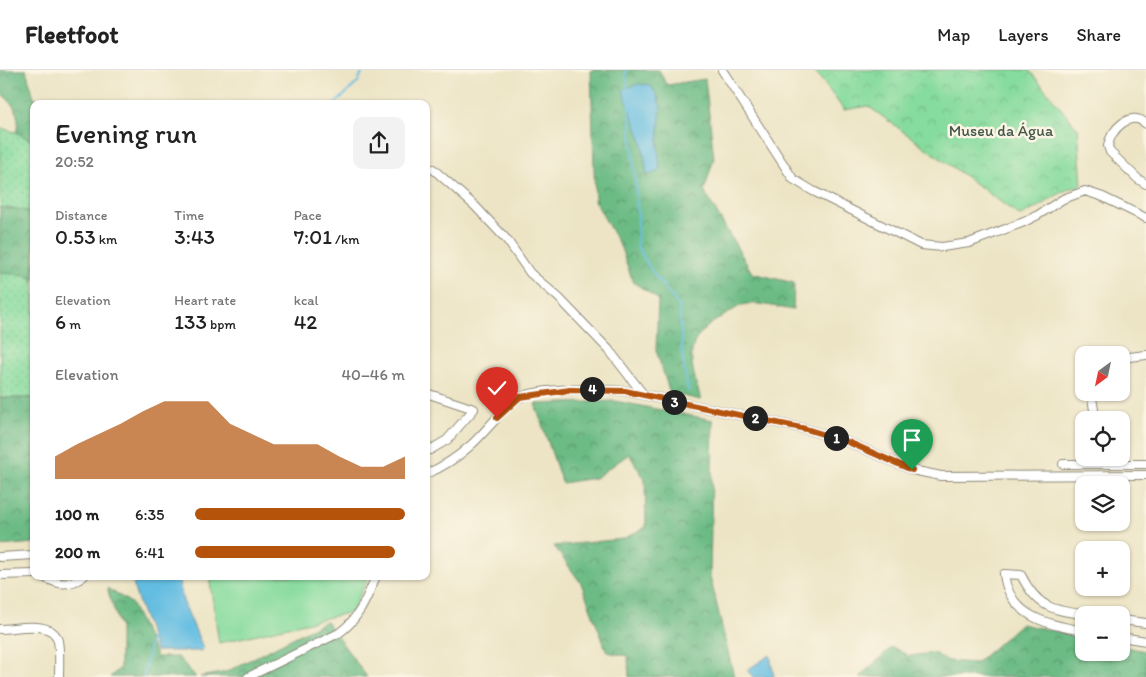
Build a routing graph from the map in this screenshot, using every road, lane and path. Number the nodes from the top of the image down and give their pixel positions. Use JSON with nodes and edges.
{"nodes":[{"id":1,"x":722,"y":70,"type":"edge"},
{"id":2,"x":1146,"y":124,"type":"edge"},
{"id":3,"x":433,"y":169,"type":"dead end"},
{"id":4,"x":1146,"y":184,"type":"edge"},
{"id":5,"x":1146,"y":218,"type":"edge"},
{"id":6,"x":1146,"y":355,"type":"edge"},
{"id":7,"x":1130,"y":357,"type":"edge"},
{"id":8,"x":430,"y":394,"type":"edge"},
{"id":9,"x":643,"y":394,"type":"junction"},
{"id":10,"x":1093,"y":401,"type":"edge"},
{"id":11,"x":1094,"y":410,"type":"dead end"},
{"id":12,"x":430,"y":450,"type":"edge"},
{"id":13,"x":1063,"y":464,"type":"dead end"},
{"id":14,"x":1146,"y":464,"type":"edge"},
{"id":15,"x":430,"y":472,"type":"edge"},
{"id":16,"x":1146,"y":475,"type":"edge"},
{"id":17,"x":30,"y":556,"type":"edge"},
{"id":18,"x":0,"y":557,"type":"edge"},
{"id":19,"x":30,"y":574,"type":"edge"},
{"id":20,"x":0,"y":575,"type":"edge"},
{"id":21,"x":51,"y":580,"type":"edge"},
{"id":22,"x":76,"y":580,"type":"edge"},
{"id":23,"x":374,"y":580,"type":"edge"},
{"id":24,"x":1075,"y":613,"type":"edge"},
{"id":25,"x":1130,"y":621,"type":"edge"},
{"id":26,"x":1146,"y":623,"type":"edge"},
{"id":27,"x":0,"y":629,"type":"edge"},
{"id":28,"x":1075,"y":629,"type":"edge"},
{"id":29,"x":1130,"y":638,"type":"edge"},
{"id":30,"x":1146,"y":640,"type":"edge"},
{"id":31,"x":59,"y":677,"type":"edge"},
{"id":32,"x":248,"y":677,"type":"edge"}],
"edges":[{"from":1,"to":5,"type":"street"},
{"from":2,"to":4,"type":"street"},
{"from":3,"to":9,"type":"street"},
{"from":6,"to":7,"type":"street"},
{"from":8,"to":12,"type":"street"},
{"from":9,"to":15,"type":"street"},
{"from":9,"to":16,"type":"street"},
{"from":10,"to":11,"type":"street"},
{"from":13,"to":14,"type":"street"},
{"from":17,"to":18,"type":"street"},
{"from":19,"to":20,"type":"street"},
{"from":21,"to":22,"type":"street"},
{"from":23,"to":32,"type":"street"},
{"from":24,"to":28,"type":"street"},
{"from":25,"to":26,"type":"street"},
{"from":27,"to":31,"type":"street"},
{"from":29,"to":30,"type":"street"}]}
